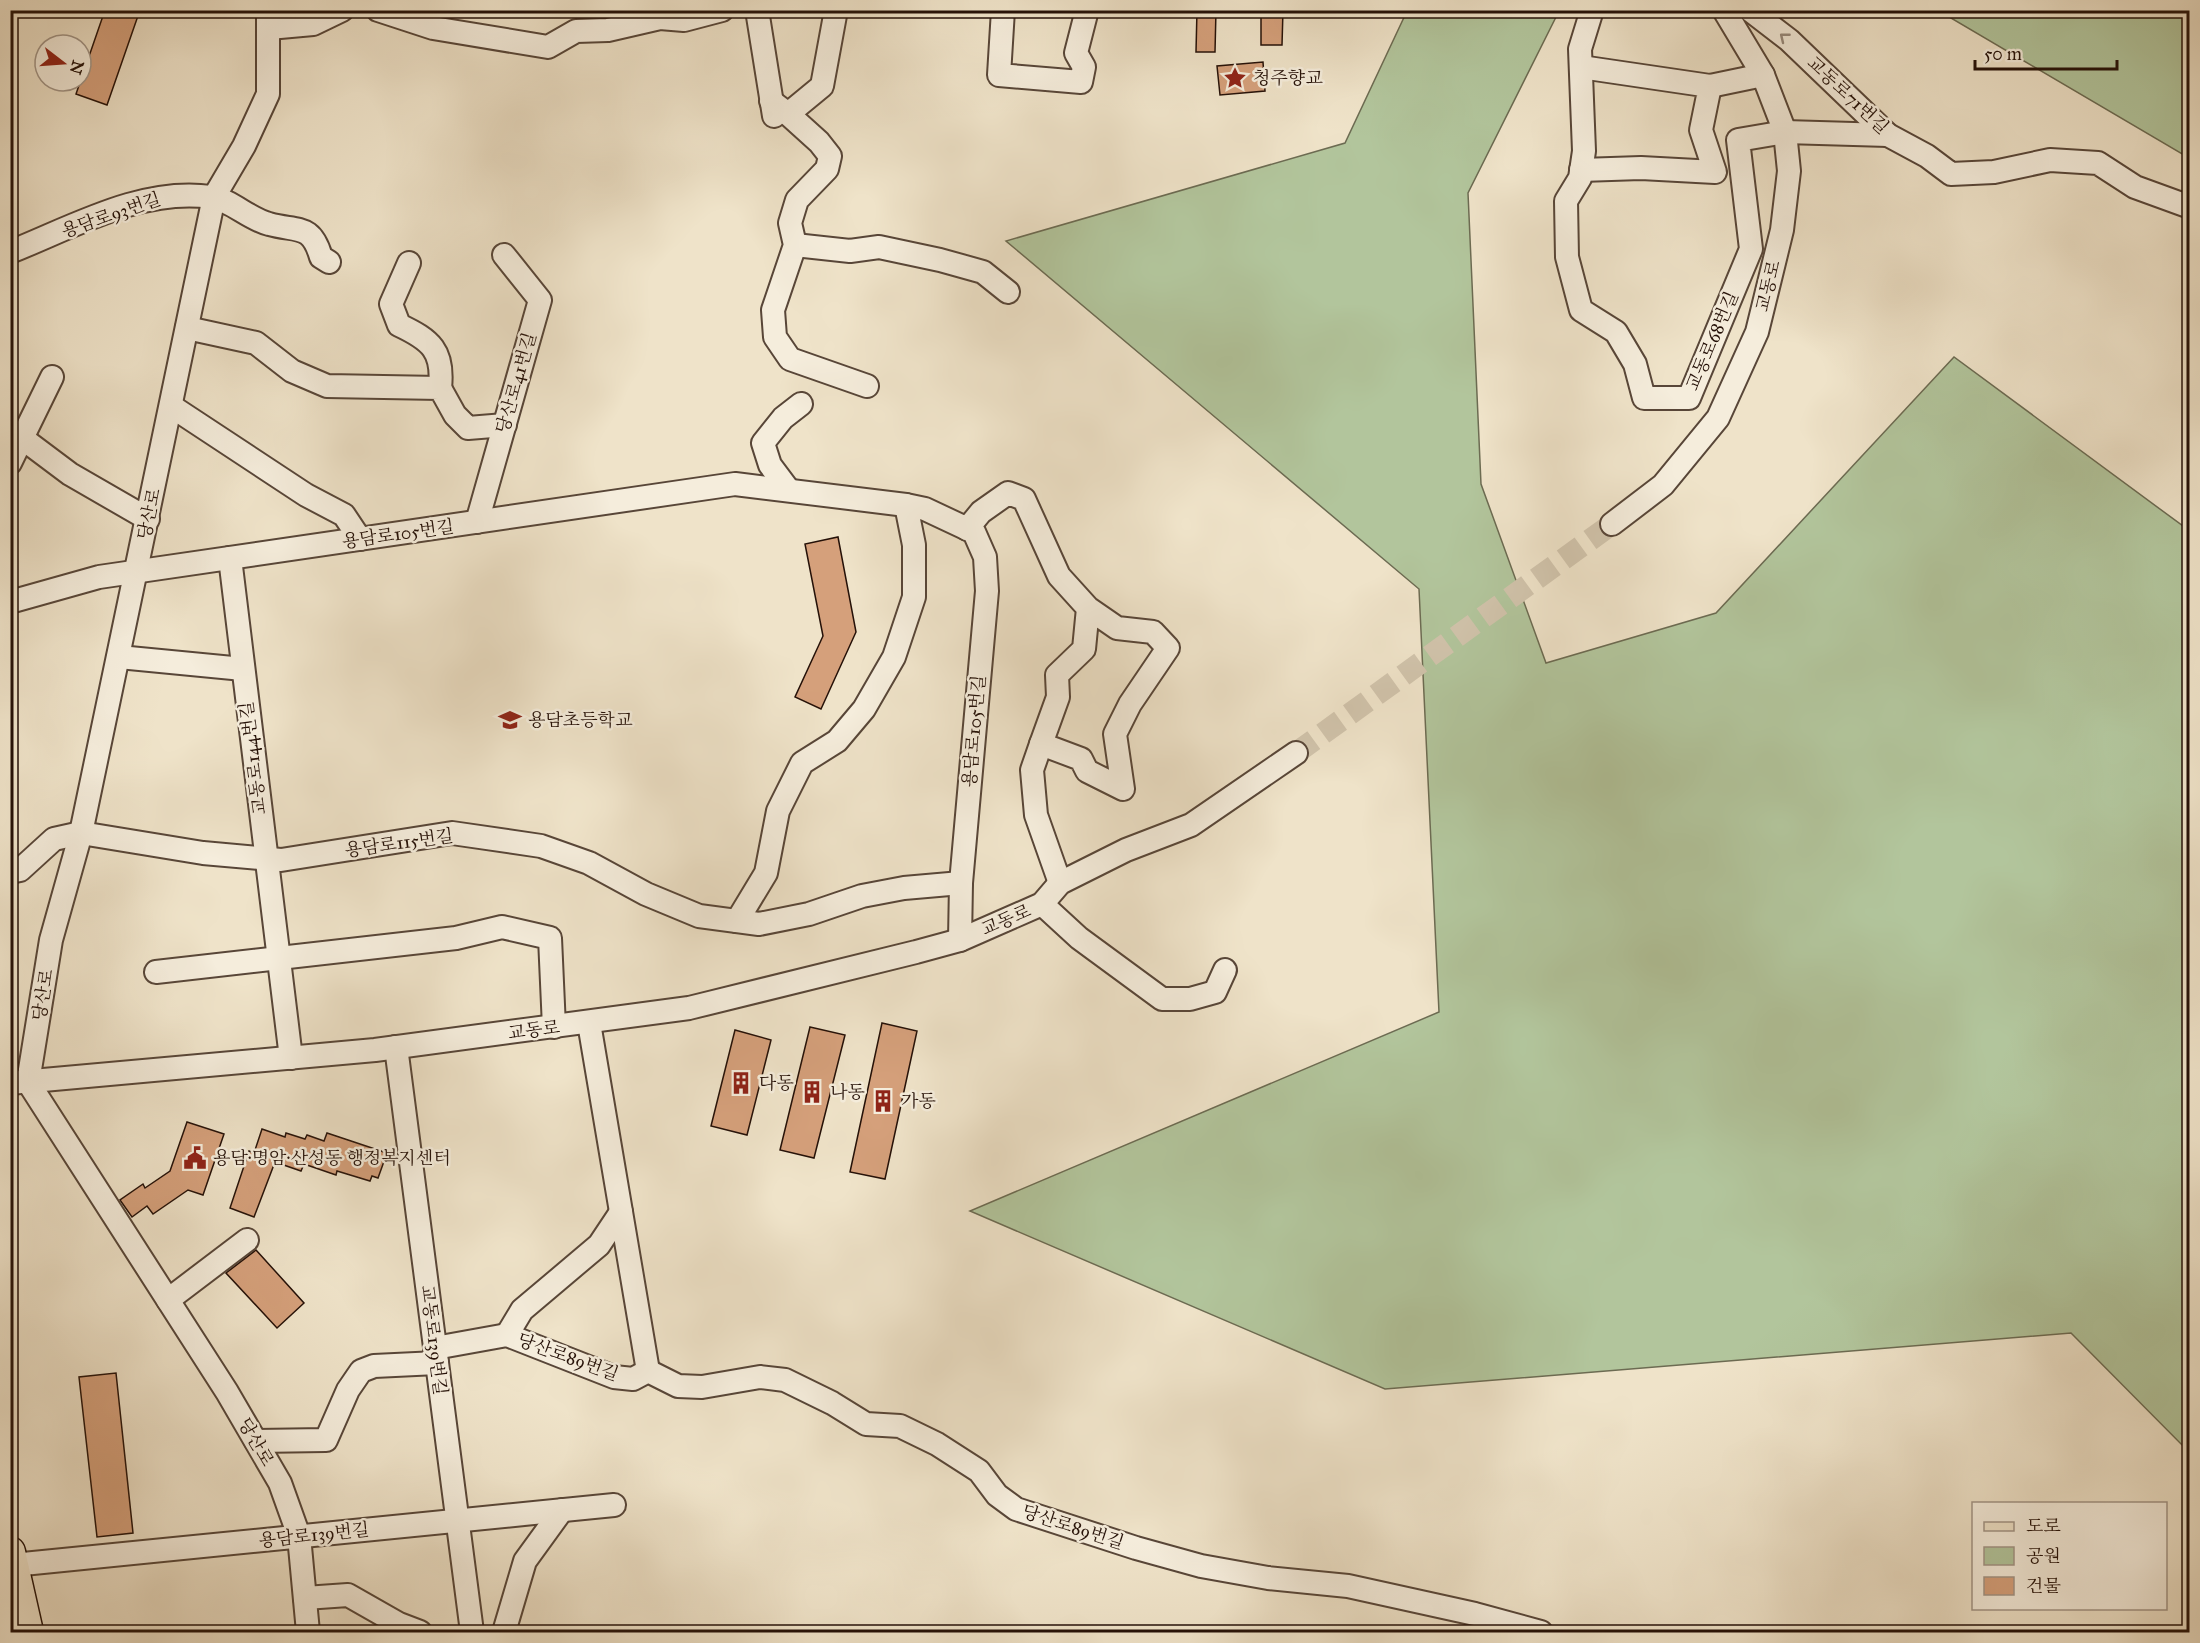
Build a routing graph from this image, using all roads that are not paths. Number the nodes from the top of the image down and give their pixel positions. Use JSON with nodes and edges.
{"nodes":[{"id":1,"x":342,"y":10,"type":"edge"},
{"id":2,"x":378,"y":10,"type":"edge"},
{"id":3,"x":722,"y":10,"type":"edge"},
{"id":4,"x":757,"y":10,"type":"edge"},
{"id":5,"x":836,"y":10,"type":"edge"},
{"id":6,"x":1002,"y":10,"type":"edge"},
{"id":7,"x":1088,"y":10,"type":"edge"},
{"id":8,"x":1592,"y":10,"type":"edge"},
{"id":9,"x":1724,"y":10,"type":"edge"},
{"id":10,"x":1750,"y":10,"type":"edge"},
{"id":11,"x":638,"y":16,"type":"edge"},
{"id":12,"x":269,"y":19,"type":"edge"},
{"id":13,"x":1581,"y":67,"type":"junction"},
{"id":14,"x":1763,"y":75,"type":"junction"},
{"id":15,"x":1710,"y":86,"type":"junction"},
{"id":16,"x":778,"y":112,"type":"junction"},
{"id":17,"x":1785,"y":132,"type":"junction"},
{"id":18,"x":1888,"y":135,"type":"junction"},
{"id":19,"x":1581,"y":170,"type":"junction"},
{"id":20,"x":1715,"y":172,"type":"junction"},
{"id":21,"x":1742,"y":172,"type":"junction"},
{"id":22,"x":214,"y":197,"type":"junction"},
{"id":23,"x":2190,"y":207,"type":"edge"},
{"id":24,"x":795,"y":245,"type":"junction"},
{"id":25,"x":10,"y":252,"type":"edge"},
{"id":26,"x":504,"y":255,"type":"dead end"},
{"id":27,"x":329,"y":262,"type":"dead end"},
{"id":28,"x":409,"y":263,"type":"dead end"},
{"id":29,"x":1008,"y":292,"type":"dead end"},
{"id":30,"x":187,"y":328,"type":"junction"},
{"id":31,"x":52,"y":377,"type":"dead end"},
{"id":32,"x":867,"y":386,"type":"dead end"},
{"id":33,"x":440,"y":388,"type":"junction"},
{"id":34,"x":801,"y":404,"type":"dead end"},
{"id":35,"x":171,"y":406,"type":"junction"},
{"id":36,"x":505,"y":425,"type":"junction"},
{"id":37,"x":16,"y":439,"type":"edge"},
{"id":38,"x":10,"y":463,"type":"edge"},
{"id":39,"x":788,"y":489,"type":"junction"},
{"id":40,"x":906,"y":505,"type":"junction"},
{"id":41,"x":148,"y":519,"type":"junction"},
{"id":42,"x":477,"y":522,"type":"junction"},
{"id":43,"x":1612,"y":524,"type":"tunnel mouth"},
{"id":44,"x":967,"y":529,"type":"junction"},
{"id":45,"x":360,"y":539,"type":"junction"},
{"id":46,"x":230,"y":558,"type":"junction"},
{"id":47,"x":137,"y":572,"type":"junction"},
{"id":48,"x":10,"y":602,"type":"edge"},
{"id":49,"x":1088,"y":608,"type":"junction"},
{"id":50,"x":118,"y":657,"type":"junction"},
{"id":51,"x":243,"y":669,"type":"junction"},
{"id":52,"x":1041,"y":744,"type":"junction"},
{"id":53,"x":1296,"y":753,"type":"tunnel mouth"},
{"id":54,"x":81,"y":833,"type":"junction"},
{"id":55,"x":265,"y":858,"type":"junction"},
{"id":56,"x":10,"y":872,"type":"edge"},
{"id":57,"x":961,"y":883,"type":"junction"},
{"id":58,"x":1060,"y":883,"type":"junction"},
{"id":59,"x":1042,"y":904,"type":"junction"},
{"id":60,"x":737,"y":921,"type":"junction"},
{"id":61,"x":960,"y":940,"type":"junction"},
{"id":62,"x":278,"y":958,"type":"junction"},
{"id":63,"x":1225,"y":970,"type":"dead end"},
{"id":64,"x":156,"y":972,"type":"dead end"},
{"id":65,"x":589,"y":1023,"type":"junction"},
{"id":66,"x":554,"y":1028,"type":"junction"},
{"id":67,"x":396,"y":1047,"type":"junction"},
{"id":68,"x":291,"y":1058,"type":"junction"},
{"id":69,"x":19,"y":1083,"type":"edge"},
{"id":70,"x":621,"y":1212,"type":"junction"},
{"id":71,"x":247,"y":1240,"type":"dead end"},
{"id":72,"x":168,"y":1300,"type":"junction"},
{"id":73,"x":507,"y":1335,"type":"junction"},
{"id":74,"x":436,"y":1356,"type":"junction"},
{"id":75,"x":648,"y":1371,"type":"junction"},
{"id":76,"x":256,"y":1441,"type":"junction"},
{"id":77,"x":614,"y":1505,"type":"dead end"},
{"id":78,"x":562,"y":1510,"type":"junction"},
{"id":79,"x":457,"y":1521,"type":"junction"},
{"id":80,"x":299,"y":1536,"type":"junction"},
{"id":81,"x":12,"y":1566,"type":"edge"},
{"id":82,"x":305,"y":1599,"type":"junction"},
{"id":83,"x":28,"y":1632,"type":"edge"},
{"id":84,"x":308,"y":1632,"type":"edge"},
{"id":85,"x":420,"y":1632,"type":"edge"},
{"id":86,"x":472,"y":1632,"type":"edge"},
{"id":87,"x":504,"y":1632,"type":"edge"},
{"id":88,"x":1541,"y":1632,"type":"edge"}],
"edges":[{"from":1,"to":12,"type":"street"},
{"from":2,"to":11,"type":"street"},
{"from":3,"to":11,"type":"street"},
{"from":4,"to":16,"type":"street"},
{"from":5,"to":16,"type":"street"},
{"from":6,"to":7,"type":"street"},
{"from":8,"to":13,"type":"street","name":"교동로68번길"},
{"from":9,"to":14,"type":"street","name":"교동로"},
{"from":18,"to":10,"type":"street","name":"교동로71번길","one_way":true},
{"from":12,"to":22,"type":"street","name":"당산로"},
{"from":13,"to":15,"type":"street"},
{"from":13,"to":19,"type":"street","name":"교동로68번길"},
{"from":14,"to":15,"type":"street"},
{"from":14,"to":17,"type":"street","name":"교동로"},
{"from":15,"to":20,"type":"street"},
{"from":16,"to":24,"type":"street"},
{"from":17,"to":18,"type":"street"},
{"from":17,"to":21,"type":"street","name":"교동로68번길"},
{"from":17,"to":43,"type":"street","name":"교동로"},
{"from":18,"to":23,"type":"street","name":"교동로71번길"},
{"from":19,"to":20,"type":"street"},
{"from":19,"to":21,"type":"street","name":"교동로68번길"},
{"from":20,"to":21,"type":"street"},
{"from":22,"to":25,"type":"street","name":"용담로93번길"},
{"from":22,"to":27,"type":"street"},
{"from":22,"to":30,"type":"street","name":"당산로"},
{"from":24,"to":29,"type":"street"},
{"from":24,"to":32,"type":"street"},
{"from":26,"to":36,"type":"street","name":"당산로41번길"},
{"from":28,"to":33,"type":"street"},
{"from":30,"to":33,"type":"street"},
{"from":30,"to":35,"type":"street","name":"당산로"},
{"from":31,"to":37,"type":"street"},
{"from":33,"to":36,"type":"street"},
{"from":34,"to":39,"type":"street"},
{"from":35,"to":41,"type":"street","name":"당산로"},
{"from":35,"to":45,"type":"street"},
{"from":36,"to":42,"type":"street","name":"당산로41번길"},
{"from":37,"to":38,"type":"street"},
{"from":37,"to":41,"type":"street"},
{"from":39,"to":40,"type":"street","name":"용담로105번길"},
{"from":39,"to":42,"type":"street","name":"용담로105번길"},
{"from":40,"to":44,"type":"street","name":"용담로105번길"},
{"from":40,"to":60,"type":"street"},
{"from":41,"to":47,"type":"street","name":"당산로"},
{"from":42,"to":45,"type":"street","name":"용담로105번길"},
{"from":44,"to":49,"type":"street"},
{"from":44,"to":57,"type":"street","name":"용담로105번길"},
{"from":45,"to":46,"type":"street","name":"용담로105번길"},
{"from":46,"to":47,"type":"street","name":"용담로105번길"},
{"from":46,"to":51,"type":"street","name":"교동로144번길"},
{"from":47,"to":48,"type":"street","name":"용담로105번길"},
{"from":47,"to":50,"type":"street","name":"당산로"},
{"from":49,"to":52,"type":"street"},
{"from":49,"to":52,"type":"street"},
{"from":50,"to":51,"type":"street"},
{"from":50,"to":54,"type":"street","name":"당산로"},
{"from":51,"to":55,"type":"street","name":"교동로144번길"},
{"from":52,"to":58,"type":"street"},
{"from":53,"to":58,"type":"street","name":"교동로"},
{"from":54,"to":55,"type":"street","name":"용담로115번길"},
{"from":54,"to":56,"type":"street","name":"용담로115번길"},
{"from":54,"to":69,"type":"street","name":"당산로"},
{"from":55,"to":60,"type":"street","name":"용담로115번길"},
{"from":55,"to":62,"type":"street","name":"교동로144번길"},
{"from":57,"to":60,"type":"street","name":"용담로115번길"},
{"from":57,"to":61,"type":"street","name":"용담로105번길"},
{"from":58,"to":59,"type":"street","name":"교동로"},
{"from":59,"to":61,"type":"street","name":"교동로"},
{"from":59,"to":63,"type":"street","name":"교동로"},
{"from":61,"to":65,"type":"street","name":"교동로"},
{"from":62,"to":64,"type":"street"},
{"from":62,"to":66,"type":"street"},
{"from":62,"to":68,"type":"street","name":"교동로144번길"},
{"from":65,"to":66,"type":"street","name":"교동로"},
{"from":65,"to":70,"type":"street"},
{"from":66,"to":67,"type":"street","name":"교동로"},
{"from":67,"to":68,"type":"street","name":"교동로"},
{"from":67,"to":74,"type":"street","name":"교동로139번길"},
{"from":68,"to":69,"type":"street","name":"교동로"},
{"from":69,"to":72,"type":"street","name":"당산로"},
{"from":70,"to":73,"type":"street"},
{"from":70,"to":75,"type":"street"},
{"from":71,"to":72,"type":"street"},
{"from":72,"to":76,"type":"street","name":"당산로"},
{"from":73,"to":74,"type":"street","name":"당산로89번길"},
{"from":73,"to":75,"type":"street","name":"당산로89번길"},
{"from":74,"to":76,"type":"street","name":"당산로89번길"},
{"from":74,"to":79,"type":"street","name":"교동로139번길"},
{"from":75,"to":88,"type":"street","name":"당산로89번길"},
{"from":76,"to":80,"type":"street","name":"당산로"},
{"from":77,"to":78,"type":"street","name":"용담로139번길"},
{"from":78,"to":79,"type":"street","name":"용담로139번길"},
{"from":78,"to":87,"type":"street"},
{"from":79,"to":80,"type":"street","name":"용담로139번길"},
{"from":79,"to":86,"type":"street","name":"교동로139번길"},
{"from":80,"to":81,"type":"street","name":"용담로139번길"},
{"from":80,"to":82,"type":"street","name":"당산로"},
{"from":81,"to":83,"type":"main road"},
{"from":82,"to":84,"type":"street","name":"당산로"},
{"from":82,"to":85,"type":"street"}]}
